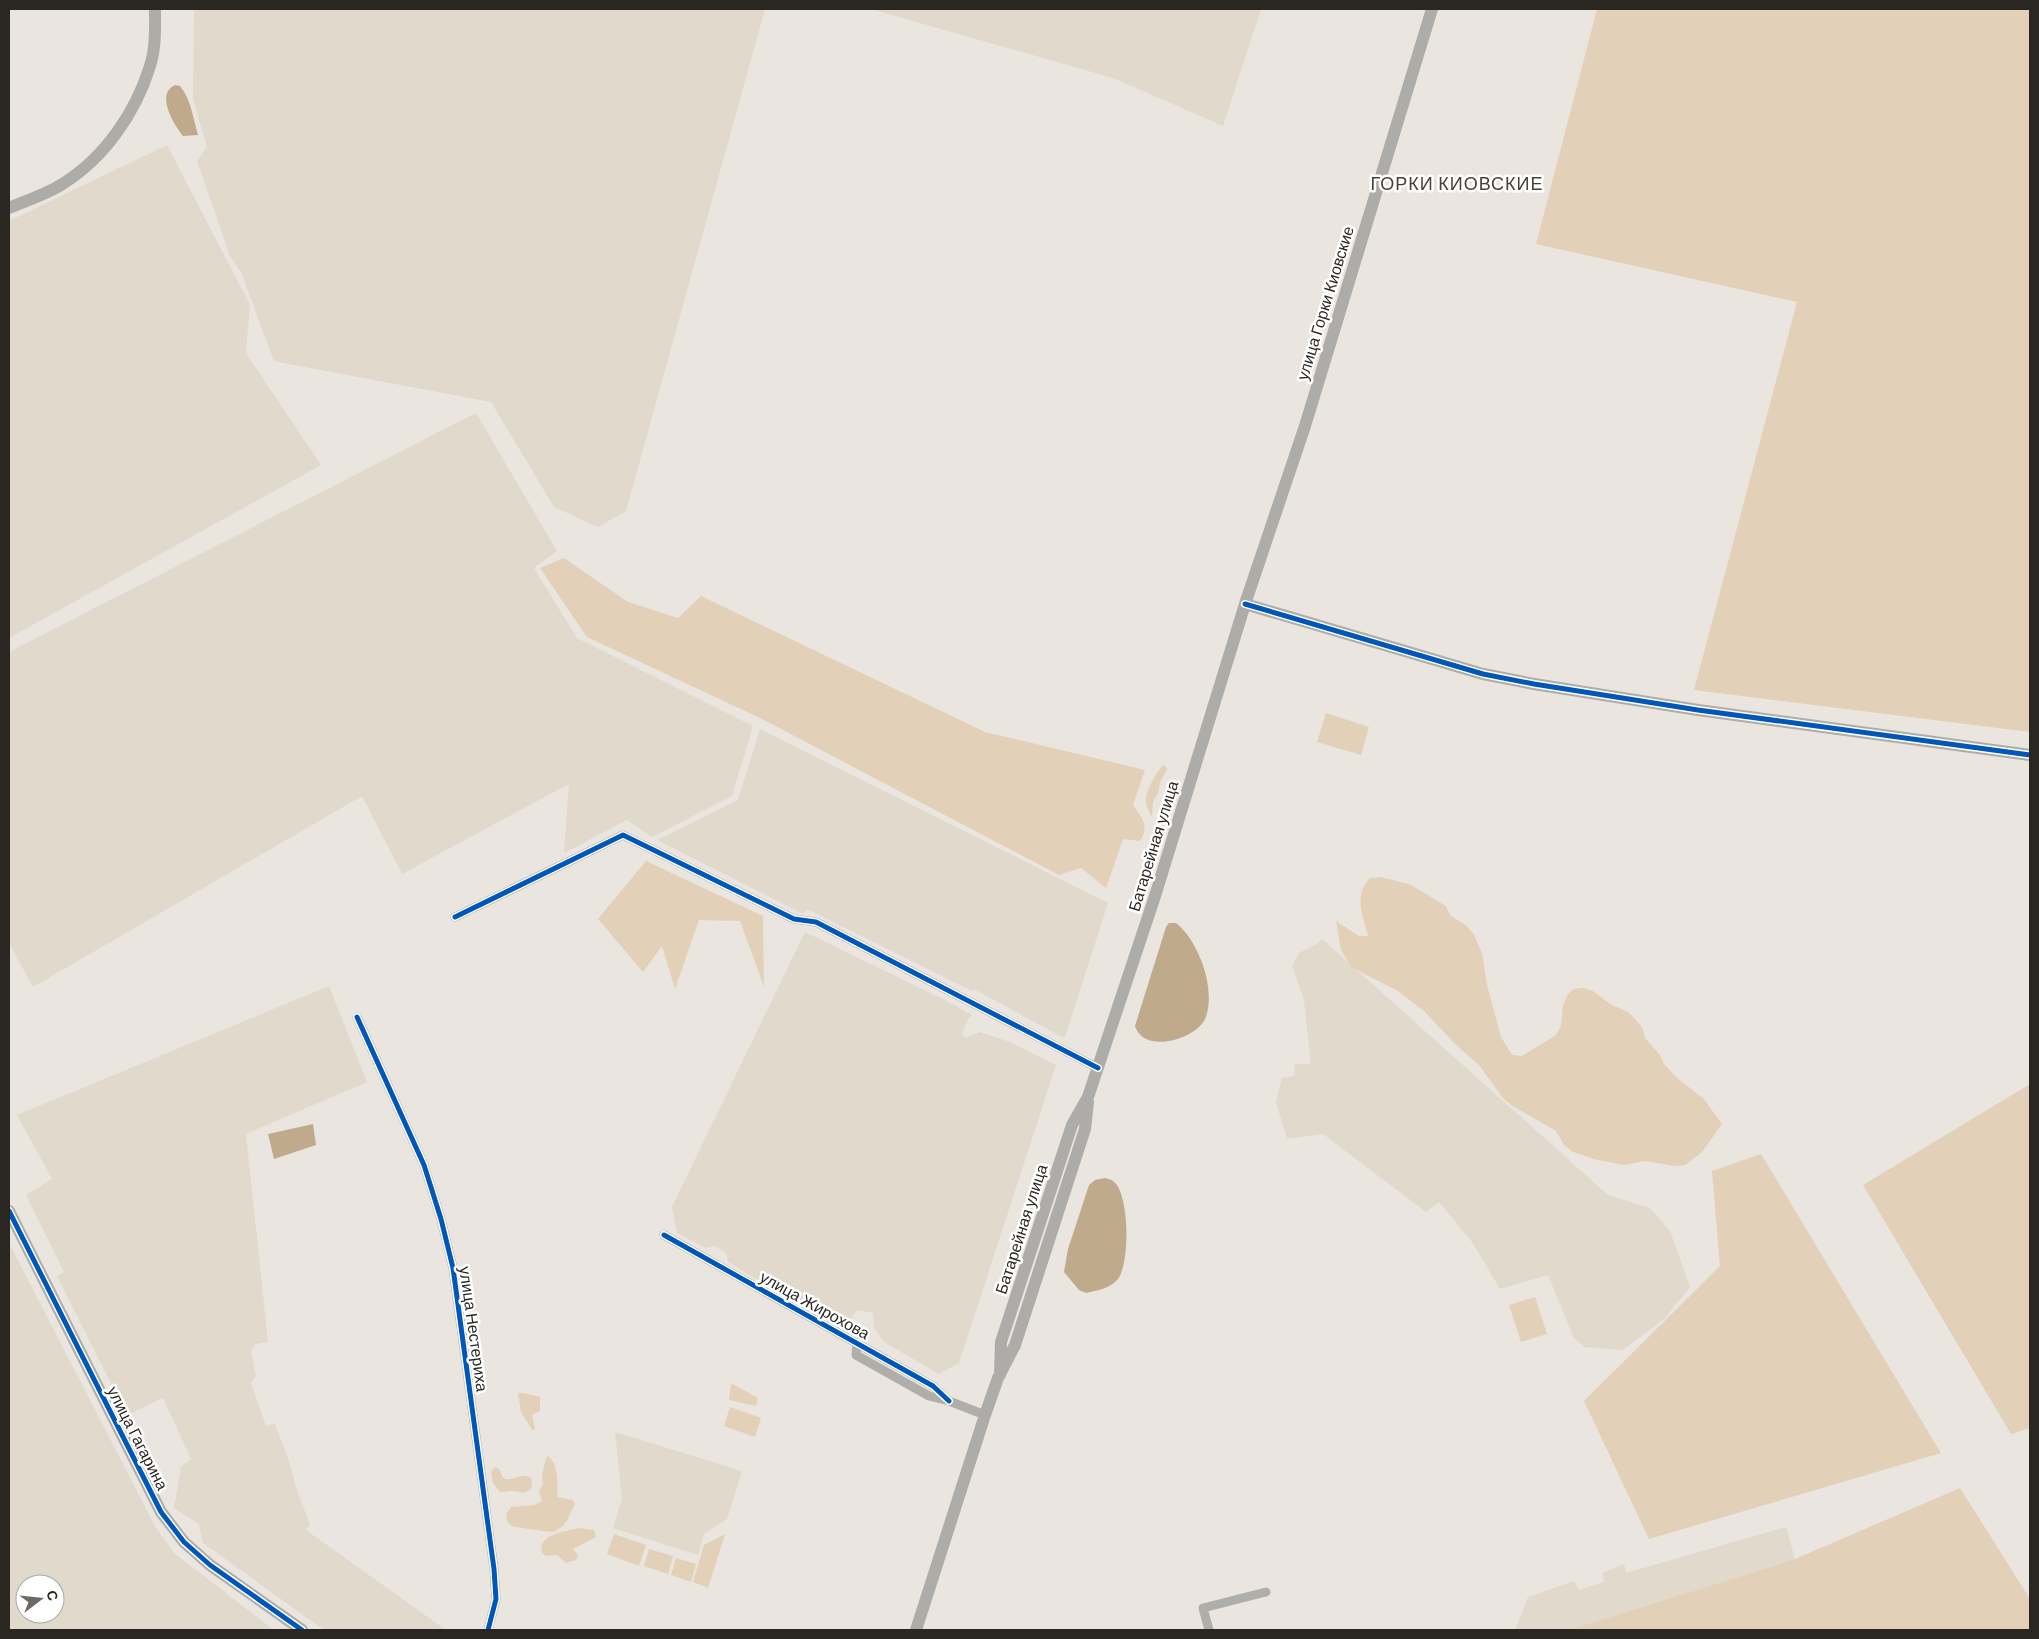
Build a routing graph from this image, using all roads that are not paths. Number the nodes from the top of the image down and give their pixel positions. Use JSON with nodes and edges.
{"nodes":[{"id":1,"x":155,"y":9,"type":"edge"},
{"id":2,"x":1432,"y":9,"type":"edge"},
{"id":3,"x":9,"y":208,"type":"edge"},
{"id":4,"x":1244,"y":604,"type":"junction"},
{"id":5,"x":2030,"y":755,"type":"edge"},
{"id":6,"x":455,"y":917,"type":"dead end"},
{"id":7,"x":358,"y":1018,"type":"dead end"},
{"id":8,"x":1098,"y":1068,"type":"junction"},
{"id":9,"x":9,"y":1211,"type":"edge"},
{"id":10,"x":664,"y":1235,"type":"dead end"},
{"id":11,"x":857,"y":1343,"type":"junction"},
{"id":12,"x":949,"y":1401,"type":"junction"},
{"id":13,"x":985,"y":1415,"type":"junction"},
{"id":14,"x":1266,"y":1592,"type":"dead end"},
{"id":15,"x":302,"y":1630,"type":"edge"},
{"id":16,"x":488,"y":1630,"type":"edge"},
{"id":17,"x":916,"y":1630,"type":"edge"},
{"id":18,"x":1209,"y":1630,"type":"edge"}],
"edges":[{"from":1,"to":3,"type":"main road"},
{"from":2,"to":4,"type":"main road","name":"улица Горки Киовские"},
{"from":4,"to":5,"type":"main road"},
{"from":4,"to":8,"type":"main road","name":"Батарейная улица"},
{"from":6,"to":8,"type":"street"},
{"from":7,"to":16,"type":"street","name":"улица Нестериха"},
{"from":8,"to":13,"type":"main road","name":"Батарейная улица"},
{"from":9,"to":15,"type":"main road","name":"улица Гагарина"},
{"from":10,"to":11,"type":"street","name":"улица Жирохова"},
{"from":11,"to":12,"type":"street","name":"улица Жирохова"},
{"from":11,"to":12,"type":"street","name":"улица Жирохова"},
{"from":12,"to":13,"type":"street","name":"улица Жирохова"},
{"from":13,"to":17,"type":"main road","name":"Батарейная улица"},
{"from":14,"to":18,"type":"street"}]}
